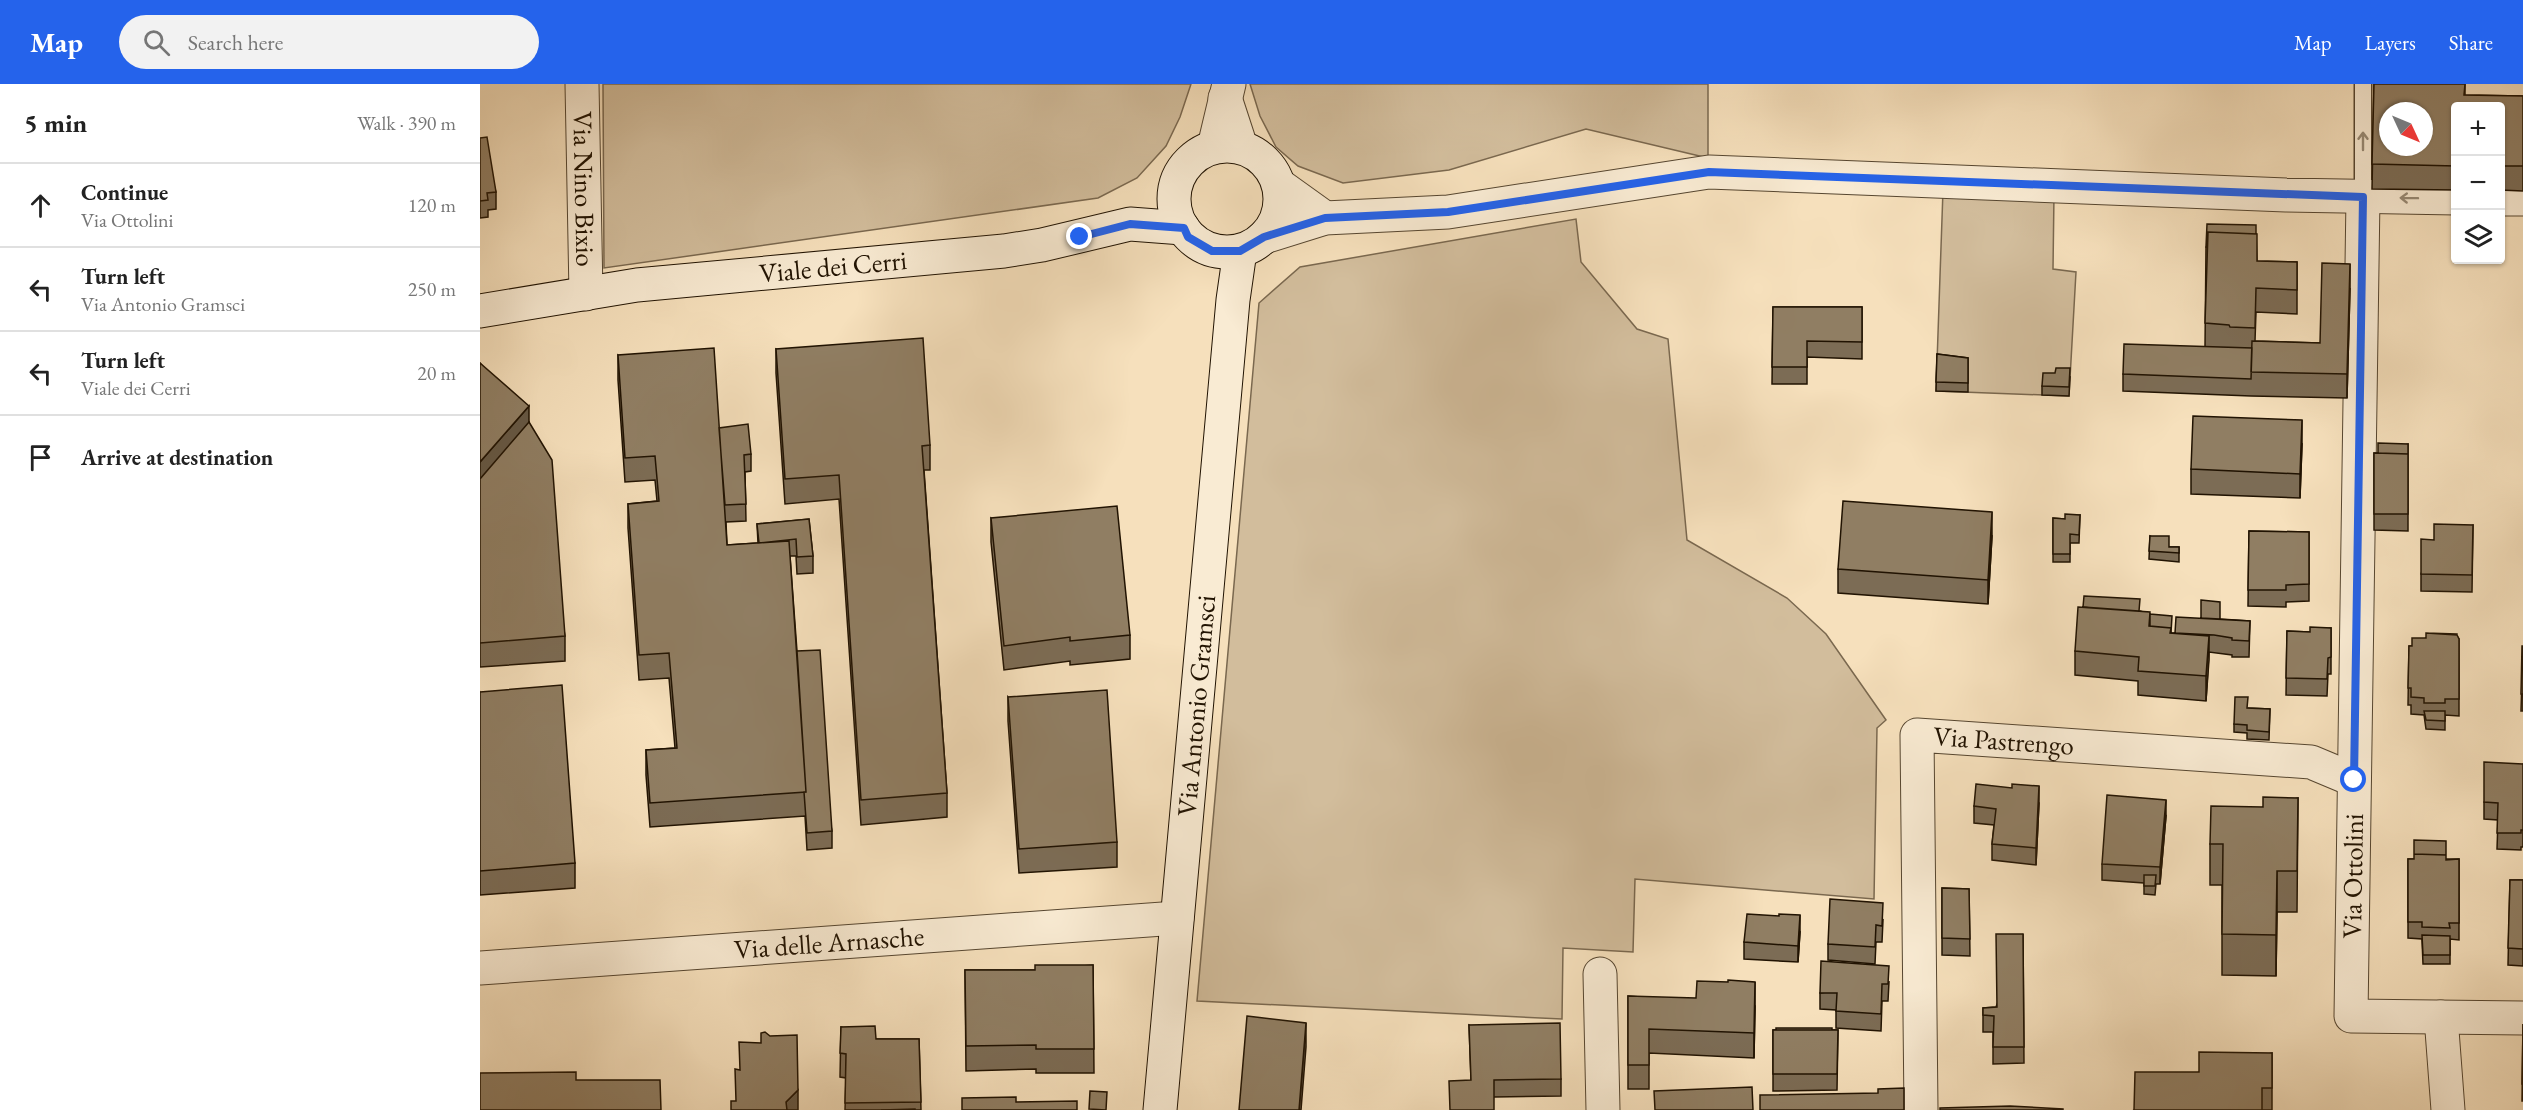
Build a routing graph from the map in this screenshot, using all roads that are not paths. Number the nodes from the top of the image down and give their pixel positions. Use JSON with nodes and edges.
{"nodes":[{"id":1,"x":582,"y":84,"type":"edge"},
{"id":2,"x":2363,"y":84,"type":"edge"},
{"id":3,"x":1227,"y":91,"type":"edge"},
{"id":4,"x":1228,"y":147,"type":"junction"},
{"id":5,"x":1175,"y":184,"type":"junction"},
{"id":6,"x":1279,"y":185,"type":"junction"},
{"id":7,"x":2363,"y":197,"type":"junction"},
{"id":8,"x":2451,"y":198,"type":"edge"},
{"id":9,"x":2505,"y":199,"type":"edge"},
{"id":10,"x":2523,"y":199,"type":"edge"},
{"id":11,"x":1325,"y":218,"type":"junction"},
{"id":12,"x":1130,"y":224,"type":"junction"},
{"id":13,"x":1184,"y":228,"type":"junction"},
{"id":14,"x":1239,"y":246,"type":"junction"},
{"id":15,"x":586,"y":294,"type":"junction"},
{"id":16,"x":480,"y":311,"type":"edge"},
{"id":17,"x":2354,"y":780,"type":"junction"},
{"id":18,"x":1177,"y":918,"type":"junction"},
{"id":19,"x":480,"y":968,"type":"edge"},
{"id":20,"x":1599,"y":974,"type":"dead end"},
{"id":21,"x":2441,"y":1017,"type":"junction"},
{"id":22,"x":2523,"y":1018,"type":"edge"},
{"id":23,"x":1161,"y":1110,"type":"edge"},
{"id":24,"x":1603,"y":1110,"type":"edge"},
{"id":25,"x":1921,"y":1110,"type":"edge"},
{"id":26,"x":2448,"y":1110,"type":"edge"}],
"edges":[{"from":1,"to":15,"type":"street","name":"Via Nino Bixio"},
{"from":7,"to":2,"type":"lane","one_way":true},
{"from":3,"to":4,"type":"street"},
{"from":4,"to":5,"type":"street"},
{"from":4,"to":6,"type":"street"},
{"from":5,"to":12,"type":"street"},
{"from":5,"to":13,"type":"street"},
{"from":6,"to":11,"type":"street"},
{"from":6,"to":14,"type":"street"},
{"from":8,"to":7,"type":"street","one_way":true},
{"from":7,"to":11,"type":"street"},
{"from":7,"to":17,"type":"street","name":"Via Ottolini"},
{"from":9,"to":10,"type":"street"},
{"from":11,"to":14,"type":"street"},
{"from":12,"to":13,"type":"street","name":"Viale dei Cerri"},
{"from":12,"to":15,"type":"street","name":"Viale dei Cerri"},
{"from":13,"to":14,"type":"street"},
{"from":14,"to":18,"type":"street","name":"Via Antonio Gramsci"},
{"from":15,"to":16,"type":"street","name":"Viale dei Cerri"},
{"from":17,"to":21,"type":"street","name":"Via Ottolini"},
{"from":17,"to":25,"type":"street","name":"Via Pastrengo"},
{"from":18,"to":19,"type":"street","name":"Via delle Arnasche"},
{"from":18,"to":23,"type":"street","name":"Via Antonio Gramsci"},
{"from":20,"to":24,"type":"street"},
{"from":21,"to":22,"type":"street"},
{"from":21,"to":26,"type":"street"}]}
